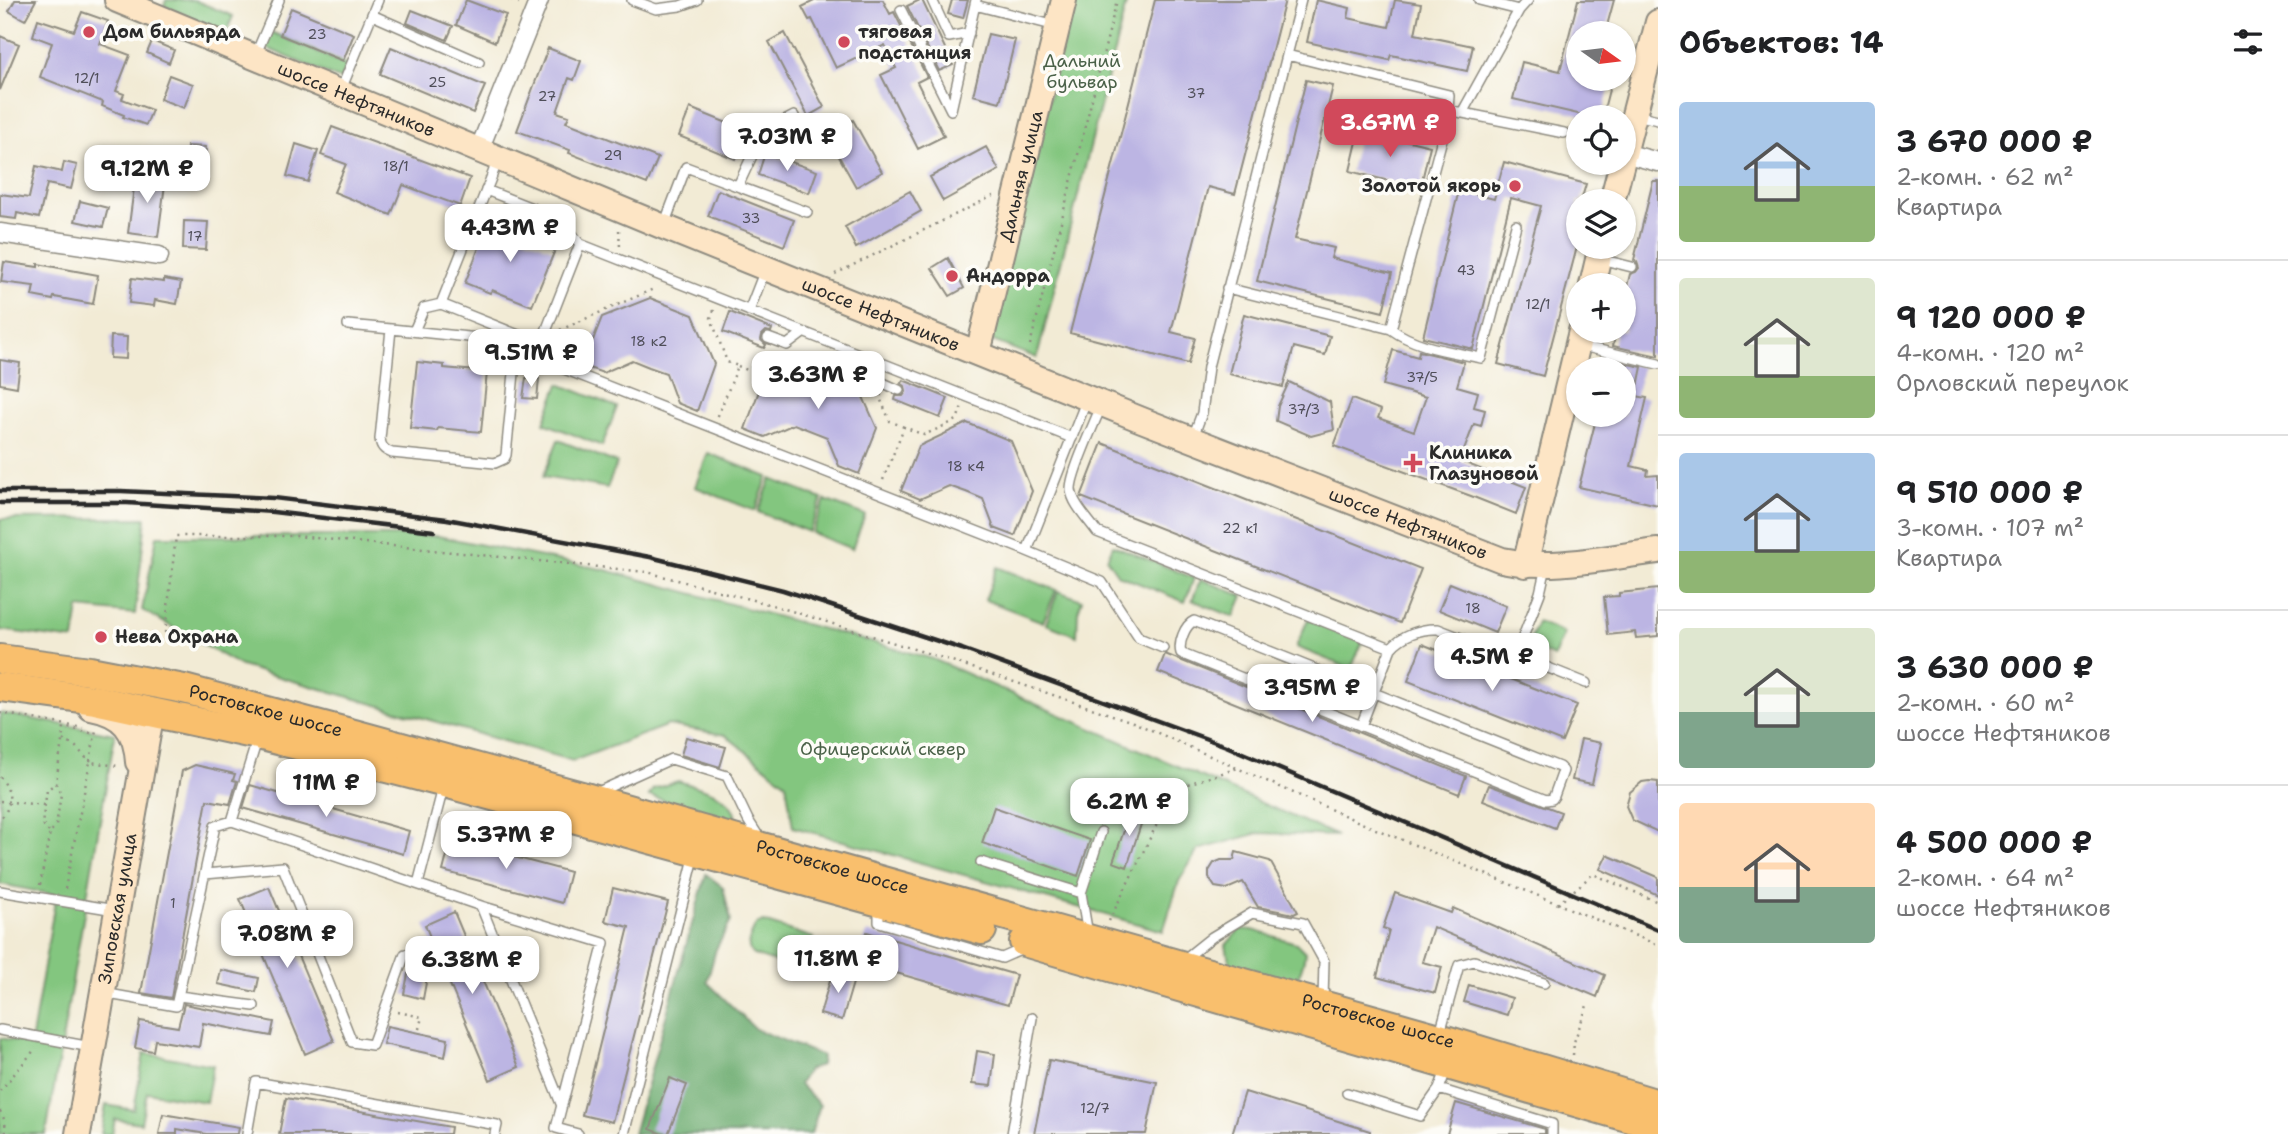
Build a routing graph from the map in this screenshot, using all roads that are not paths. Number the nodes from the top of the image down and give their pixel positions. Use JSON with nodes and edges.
{"nodes":[{"id":1,"x":117,"y":0,"type":"edge"},
{"id":2,"x":279,"y":0,"type":"edge"},
{"id":3,"x":378,"y":0,"type":"edge"},
{"id":4,"x":539,"y":0,"type":"edge"},
{"id":5,"x":632,"y":0,"type":"edge"},
{"id":6,"x":697,"y":0,"type":"edge"},
{"id":7,"x":932,"y":0,"type":"edge"},
{"id":8,"x":1064,"y":0,"type":"edge"},
{"id":9,"x":1301,"y":0,"type":"edge"},
{"id":10,"x":1479,"y":0,"type":"edge"},
{"id":11,"x":1528,"y":0,"type":"edge"},
{"id":12,"x":976,"y":2,"type":"edge"},
{"id":13,"x":901,"y":10,"type":"dead end"},
{"id":14,"x":1519,"y":10,"type":"junction"},
{"id":15,"x":372,"y":15,"type":"junction"},
{"id":16,"x":1658,"y":22,"type":"edge"},
{"id":17,"x":1058,"y":26,"type":"junction"},
{"id":18,"x":969,"y":33,"type":"junction"},
{"id":19,"x":1287,"y":55,"type":"junction"},
{"id":20,"x":254,"y":58,"type":"junction"},
{"id":21,"x":479,"y":62,"type":"dead end"},
{"id":22,"x":339,"y":93,"type":"junction"},
{"id":23,"x":1448,"y":110,"type":"junction"},
{"id":24,"x":1462,"y":113,"type":"junction"},
{"id":25,"x":794,"y":116,"type":"dead end"},
{"id":26,"x":1646,"y":117,"type":"edge"},
{"id":27,"x":1564,"y":133,"type":"dead end"},
{"id":28,"x":1636,"y":133,"type":"edge"},
{"id":29,"x":489,"y":154,"type":"junction"},
{"id":30,"x":1636,"y":156,"type":"edge"},
{"id":31,"x":1658,"y":162,"type":"edge"},
{"id":32,"x":738,"y":186,"type":"junction"},
{"id":33,"x":486,"y":190,"type":"junction"},
{"id":34,"x":807,"y":212,"type":"dead end"},
{"id":35,"x":1516,"y":225,"type":"dead end"},
{"id":36,"x":664,"y":227,"type":"junction"},
{"id":37,"x":0,"y":233,"type":"edge"},
{"id":38,"x":580,"y":244,"type":"junction"},
{"id":39,"x":159,"y":256,"type":"dead end"},
{"id":40,"x":1614,"y":259,"type":"edge"},
{"id":41,"x":1632,"y":267,"type":"dead end"},
{"id":42,"x":766,"y":268,"type":"junction"},
{"id":43,"x":1227,"y":288,"type":"junction"},
{"id":44,"x":441,"y":304,"type":"junction"},
{"id":45,"x":749,"y":311,"type":"junction"},
{"id":46,"x":348,"y":325,"type":"dead end"},
{"id":47,"x":391,"y":329,"type":"junction"},
{"id":48,"x":1391,"y":329,"type":"junction"},
{"id":49,"x":414,"y":331,"type":"junction"},
{"id":50,"x":803,"y":332,"type":"junction"},
{"id":51,"x":518,"y":338,"type":"junction"},
{"id":52,"x":768,"y":338,"type":"dead end"},
{"id":53,"x":542,"y":340,"type":"junction"},
{"id":54,"x":1578,"y":343,"type":"edge"},
{"id":55,"x":1594,"y":343,"type":"edge"},
{"id":56,"x":978,"y":354,"type":"junction"},
{"id":57,"x":877,"y":362,"type":"junction"},
{"id":58,"x":1658,"y":364,"type":"edge"},
{"id":59,"x":899,"y":390,"type":"dead end"},
{"id":60,"x":1095,"y":401,"type":"junction"},
{"id":61,"x":1072,"y":438,"type":"junction"},
{"id":62,"x":1192,"y":439,"type":"junction"},
{"id":63,"x":1027,"y":551,"type":"junction"},
{"id":64,"x":1658,"y":551,"type":"edge"},
{"id":65,"x":1535,"y":565,"type":"junction"},
{"id":66,"x":1163,"y":648,"type":"dead end"},
{"id":67,"x":1391,"y":648,"type":"junction"},
{"id":68,"x":1516,"y":655,"type":"junction"},
{"id":69,"x":0,"y":660,"type":"edge"},
{"id":70,"x":1586,"y":683,"type":"dead end"},
{"id":71,"x":157,"y":684,"type":"junction"},
{"id":72,"x":12,"y":689,"type":"edge"},
{"id":73,"x":1374,"y":692,"type":"junction"},
{"id":74,"x":152,"y":711,"type":"junction"},
{"id":75,"x":186,"y":719,"type":"junction"},
{"id":76,"x":1361,"y":726,"type":"junction"},
{"id":77,"x":258,"y":735,"type":"junction"},
{"id":78,"x":141,"y":774,"type":"junction"},
{"id":79,"x":445,"y":783,"type":"junction"},
{"id":80,"x":585,"y":797,"type":"junction"},
{"id":81,"x":232,"y":821,"type":"junction"},
{"id":82,"x":1101,"y":832,"type":"dead end"},
{"id":83,"x":695,"y":851,"type":"junction"},
{"id":84,"x":775,"y":852,"type":"junction"},
{"id":85,"x":981,"y":862,"type":"dead end"},
{"id":86,"x":205,"y":874,"type":"junction"},
{"id":87,"x":418,"y":884,"type":"junction"},
{"id":88,"x":0,"y":891,"type":"edge"},
{"id":89,"x":1081,"y":893,"type":"junction"},
{"id":90,"x":481,"y":906,"type":"junction"},
{"id":91,"x":117,"y":910,"type":"junction"},
{"id":92,"x":1099,"y":932,"type":"junction"},
{"id":93,"x":405,"y":954,"type":"dead end"},
{"id":94,"x":1178,"y":965,"type":"junction"},
{"id":95,"x":1544,"y":983,"type":"dead end"},
{"id":96,"x":102,"y":993,"type":"junction"},
{"id":97,"x":179,"y":996,"type":"junction"},
{"id":98,"x":254,"y":1006,"type":"dead end"},
{"id":99,"x":1322,"y":1006,"type":"junction"},
{"id":100,"x":1032,"y":1018,"type":"dead end"},
{"id":101,"x":0,"y":1030,"type":"edge"},
{"id":102,"x":93,"y":1047,"type":"junction"},
{"id":103,"x":1442,"y":1064,"type":"junction"},
{"id":104,"x":1347,"y":1093,"type":"dead end"},
{"id":105,"x":1559,"y":1103,"type":"edge"},
{"id":106,"x":1658,"y":1104,"type":"edge"},
{"id":107,"x":562,"y":1106,"type":"junction"},
{"id":108,"x":1658,"y":1126,"type":"edge"},
{"id":109,"x":78,"y":1134,"type":"edge"},
{"id":110,"x":247,"y":1134,"type":"edge"},
{"id":111,"x":495,"y":1134,"type":"edge"},
{"id":112,"x":579,"y":1134,"type":"edge"},
{"id":113,"x":624,"y":1134,"type":"edge"},
{"id":114,"x":1012,"y":1134,"type":"edge"}],
"edges":[{"from":1,"to":20,"type":"main road","name":"шоссе Нефтяников"},
{"from":2,"to":20,"type":"lane"},
{"from":3,"to":15,"type":"lane"},
{"from":4,"to":29,"type":"street"},
{"from":5,"to":6,"type":"lane"},
{"from":7,"to":18,"type":"lane"},
{"from":8,"to":17,"type":"main road","name":"Дальняя улица"},
{"from":9,"to":19,"type":"lane"},
{"from":10,"to":14,"type":"lane"},
{"from":11,"to":14,"type":"lane"},
{"from":12,"to":17,"type":"lane"},
{"from":12,"to":18,"type":"lane"},
{"from":13,"to":18,"type":"lane"},
{"from":14,"to":24,"type":"lane"},
{"from":15,"to":21,"type":"lane"},
{"from":15,"to":22,"type":"lane"},
{"from":16,"to":26,"type":"main road"},
{"from":17,"to":56,"type":"main road","name":"Дальняя улица"},
{"from":19,"to":23,"type":"lane"},
{"from":19,"to":43,"type":"lane"},
{"from":20,"to":22,"type":"main road","name":"шоссе Нефтяников"},
{"from":22,"to":29,"type":"main road","name":"шоссе Нефтяников"},
{"from":23,"to":24,"type":"lane"},
{"from":23,"to":48,"type":"lane"},
{"from":24,"to":27,"type":"lane"},
{"from":25,"to":32,"type":"lane"},
{"from":26,"to":28,"type":"main road"},
{"from":29,"to":33,"type":"lane"},
{"from":29,"to":36,"type":"main road","name":"шоссе Нефтяников"},
{"from":30,"to":31,"type":"street"},
{"from":32,"to":34,"type":"lane"},
{"from":32,"to":36,"type":"lane"},
{"from":33,"to":38,"type":"lane"},
{"from":33,"to":44,"type":"lane"},
{"from":35,"to":48,"type":"lane"},
{"from":36,"to":42,"type":"main road","name":"шоссе Нефтяников"},
{"from":37,"to":39,"type":"street"},
{"from":38,"to":45,"type":"lane"},
{"from":38,"to":53,"type":"lane"},
{"from":40,"to":41,"type":"lane"},
{"from":42,"to":45,"type":"lane"},
{"from":42,"to":56,"type":"main road","name":"шоссе Нефтяников"},
{"from":43,"to":48,"type":"lane"},
{"from":43,"to":62,"type":"lane"},
{"from":44,"to":49,"type":"lane"},
{"from":44,"to":51,"type":"lane"},
{"from":45,"to":50,"type":"lane"},
{"from":46,"to":47,"type":"lane"},
{"from":47,"to":49,"type":"lane"},
{"from":47,"to":51,"type":"lane"},
{"from":49,"to":51,"type":"lane"},
{"from":50,"to":52,"type":"lane"},
{"from":50,"to":57,"type":"lane"},
{"from":51,"to":53,"type":"lane"},
{"from":53,"to":63,"type":"lane"},
{"from":54,"to":65,"type":"main road"},
{"from":55,"to":58,"type":"lane"},
{"from":56,"to":60,"type":"main road","name":"шоссе Нефтяников"},
{"from":57,"to":59,"type":"lane"},
{"from":57,"to":61,"type":"lane"},
{"from":60,"to":61,"type":"lane"},
{"from":60,"to":62,"type":"main road","name":"шоссе Нефтяников"},
{"from":60,"to":67,"type":"lane"},
{"from":61,"to":63,"type":"lane"},
{"from":62,"to":65,"type":"main road","name":"шоссе Нефтяников"},
{"from":63,"to":66,"type":"lane"},
{"from":64,"to":65,"type":"main road","name":"шоссе Нефтяников"},
{"from":65,"to":68,"type":"lane"},
{"from":67,"to":68,"type":"lane"},
{"from":67,"to":73,"type":"lane"},
{"from":68,"to":70,"type":"lane"},
{"from":69,"to":71,"type":"main road","name":"Ростовское шоссе"},
{"from":71,"to":74,"type":"main road","name":"Зиповская улица"},
{"from":71,"to":80,"type":"main road","name":"Ростовское шоссе"},
{"from":72,"to":74,"type":"main road","name":"Ростовское шоссе"},
{"from":72,"to":78,"type":"main road"},
{"from":73,"to":76,"type":"lane"},
{"from":73,"to":76,"type":"lane"},
{"from":73,"to":76,"type":"lane"},
{"from":74,"to":75,"type":"main road","name":"Ростовское шоссе"},
{"from":74,"to":78,"type":"main road","name":"Зиповская улица"},
{"from":75,"to":77,"type":"main road","name":"Ростовское шоссе"},
{"from":75,"to":78,"type":"main road"},
{"from":77,"to":79,"type":"main road","name":"Ростовское шоссе"},
{"from":77,"to":81,"type":"lane"},
{"from":78,"to":91,"type":"main road","name":"Зиповская улица"},
{"from":79,"to":83,"type":"main road","name":"Ростовское шоссе"},
{"from":79,"to":87,"type":"lane"},
{"from":80,"to":84,"type":"main road","name":"Ростовское шоссе"},
{"from":80,"to":84,"type":"lane"},
{"from":81,"to":86,"type":"lane"},
{"from":81,"to":87,"type":"lane"},
{"from":82,"to":89,"type":"lane"},
{"from":83,"to":103,"type":"main road","name":"Ростовское шоссе"},
{"from":83,"to":113,"type":"lane"},
{"from":84,"to":92,"type":"main road","name":"Ростовское шоссе"},
{"from":85,"to":89,"type":"lane"},
{"from":86,"to":93,"type":"lane"},
{"from":86,"to":97,"type":"lane"},
{"from":87,"to":90,"type":"lane"},
{"from":88,"to":91,"type":"lane"},
{"from":89,"to":92,"type":"lane"},
{"from":90,"to":107,"type":"lane"},
{"from":90,"to":107,"type":"lane"},
{"from":91,"to":96,"type":"main road","name":"Зиповская улица"},
{"from":92,"to":94,"type":"main road","name":"Ростовское шоссе"},
{"from":94,"to":99,"type":"main road","name":"Ростовское шоссе"},
{"from":94,"to":99,"type":"lane"},
{"from":95,"to":103,"type":"lane"},
{"from":96,"to":97,"type":"lane"},
{"from":96,"to":102,"type":"main road","name":"Зиповская улица"},
{"from":97,"to":98,"type":"lane"},
{"from":99,"to":103,"type":"main road","name":"Ростовское шоссе"},
{"from":100,"to":114,"type":"lane"},
{"from":101,"to":102,"type":"lane"},
{"from":102,"to":109,"type":"main road","name":"Зиповская улица"},
{"from":103,"to":104,"type":"lane"},
{"from":103,"to":105,"type":"main road","name":"Ростовское шоссе"},
{"from":103,"to":105,"type":"lane"},
{"from":105,"to":106,"type":"main road","name":"Ростовское шоссе"},
{"from":105,"to":108,"type":"main road","name":"Ростовское шоссе"},
{"from":107,"to":112,"type":"lane"},
{"from":110,"to":111,"type":"lane"}]}
